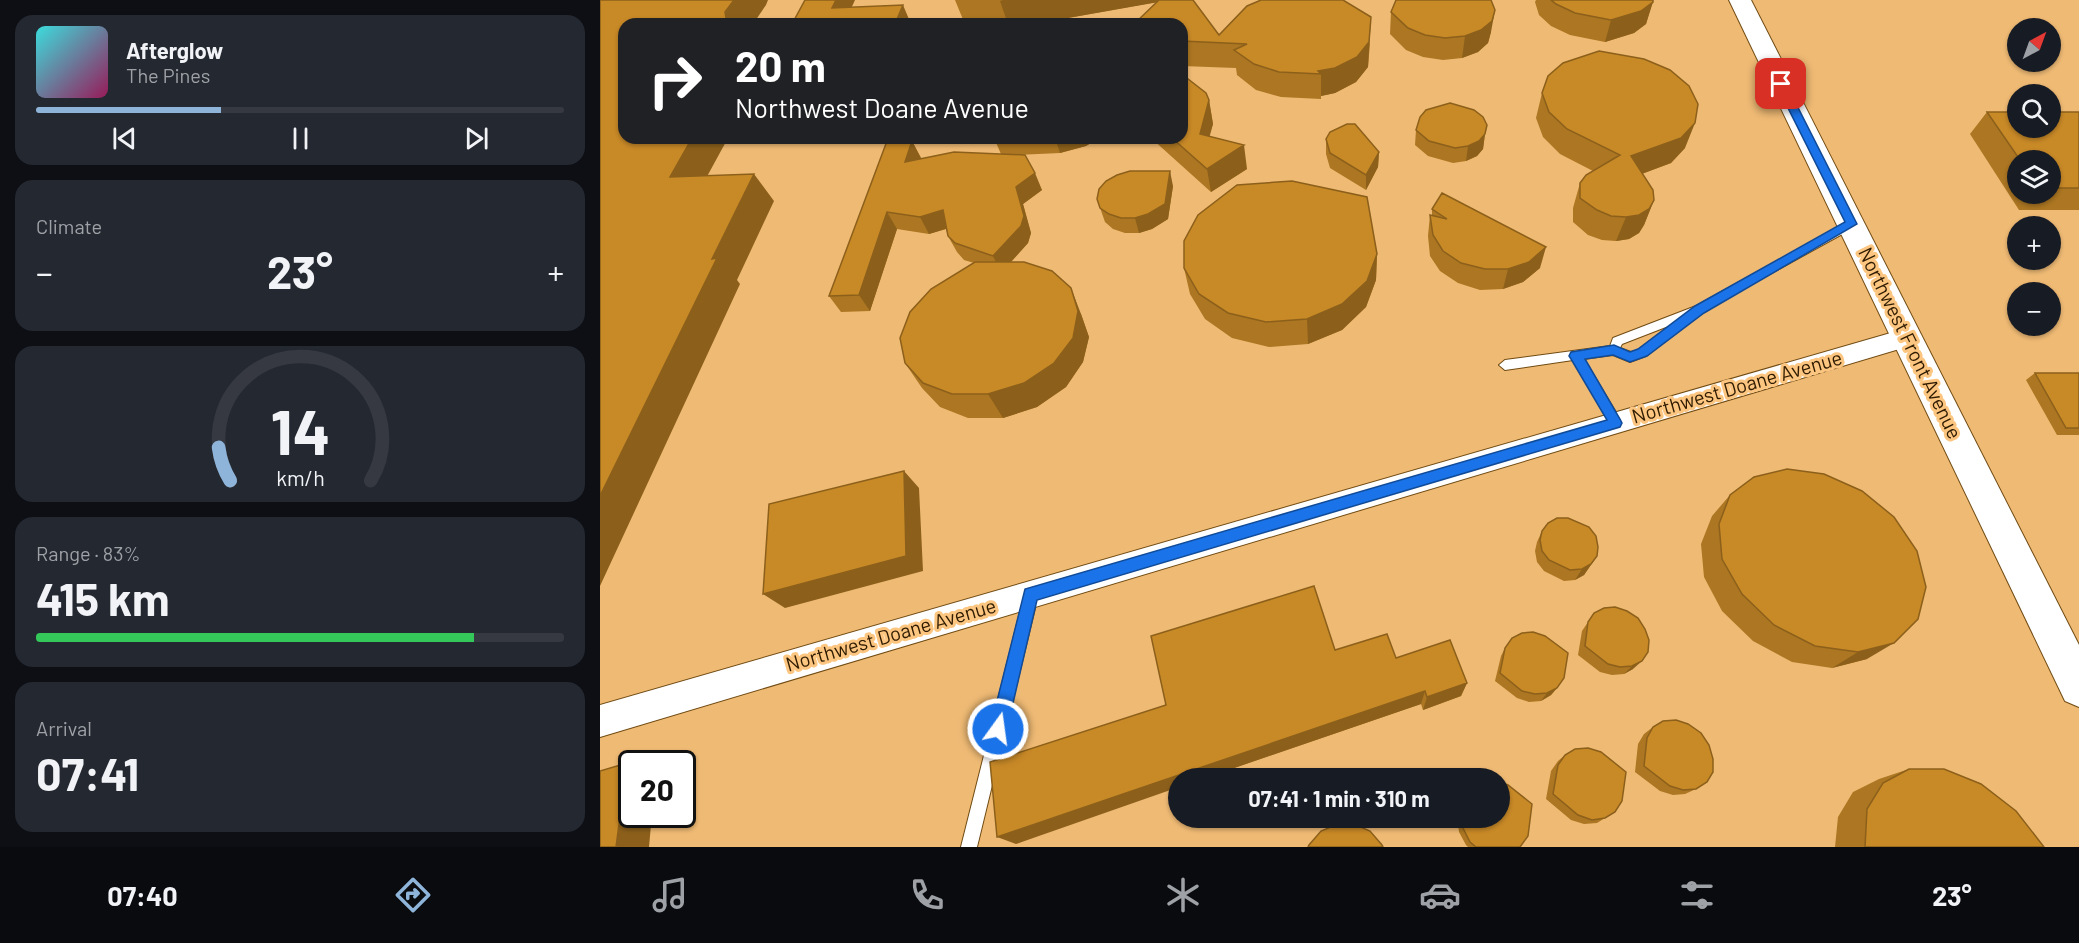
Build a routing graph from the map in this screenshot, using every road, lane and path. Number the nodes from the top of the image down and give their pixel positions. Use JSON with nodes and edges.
{"nodes":[{"id":1,"x":1740,"y":0,"type":"edge"},
{"id":2,"x":1851,"y":224,"type":"junction"},
{"id":3,"x":1700,"y":309,"type":"junction"},
{"id":4,"x":1908,"y":337,"type":"junction"},
{"id":5,"x":1614,"y":350,"type":"junction"},
{"id":6,"x":1575,"y":356,"type":"junction"},
{"id":7,"x":1505,"y":365,"type":"dead end"},
{"id":8,"x":1616,"y":423,"type":"junction"},
{"id":9,"x":1031,"y":594,"type":"junction"},
{"id":10,"x":2079,"y":687,"type":"edge"},
{"id":11,"x":600,"y":721,"type":"edge"},
{"id":12,"x":969,"y":847,"type":"edge"}],
"edges":[{"from":1,"to":2,"type":"street","name":"Northwest Front Avenue"},
{"from":2,"to":3,"type":"lane"},
{"from":2,"to":4,"type":"street","name":"Northwest Front Avenue"},
{"from":3,"to":5,"type":"lane"},
{"from":3,"to":5,"type":"lane"},
{"from":4,"to":8,"type":"street","name":"Northwest Doane Avenue"},
{"from":4,"to":10,"type":"street","name":"Northwest Front Avenue"},
{"from":5,"to":6,"type":"lane"},
{"from":6,"to":7,"type":"lane"},
{"from":6,"to":8,"type":"lane"},
{"from":8,"to":9,"type":"street","name":"Northwest Doane Avenue"},
{"from":9,"to":11,"type":"street","name":"Northwest Doane Avenue"},
{"from":9,"to":12,"type":"lane"}]}
